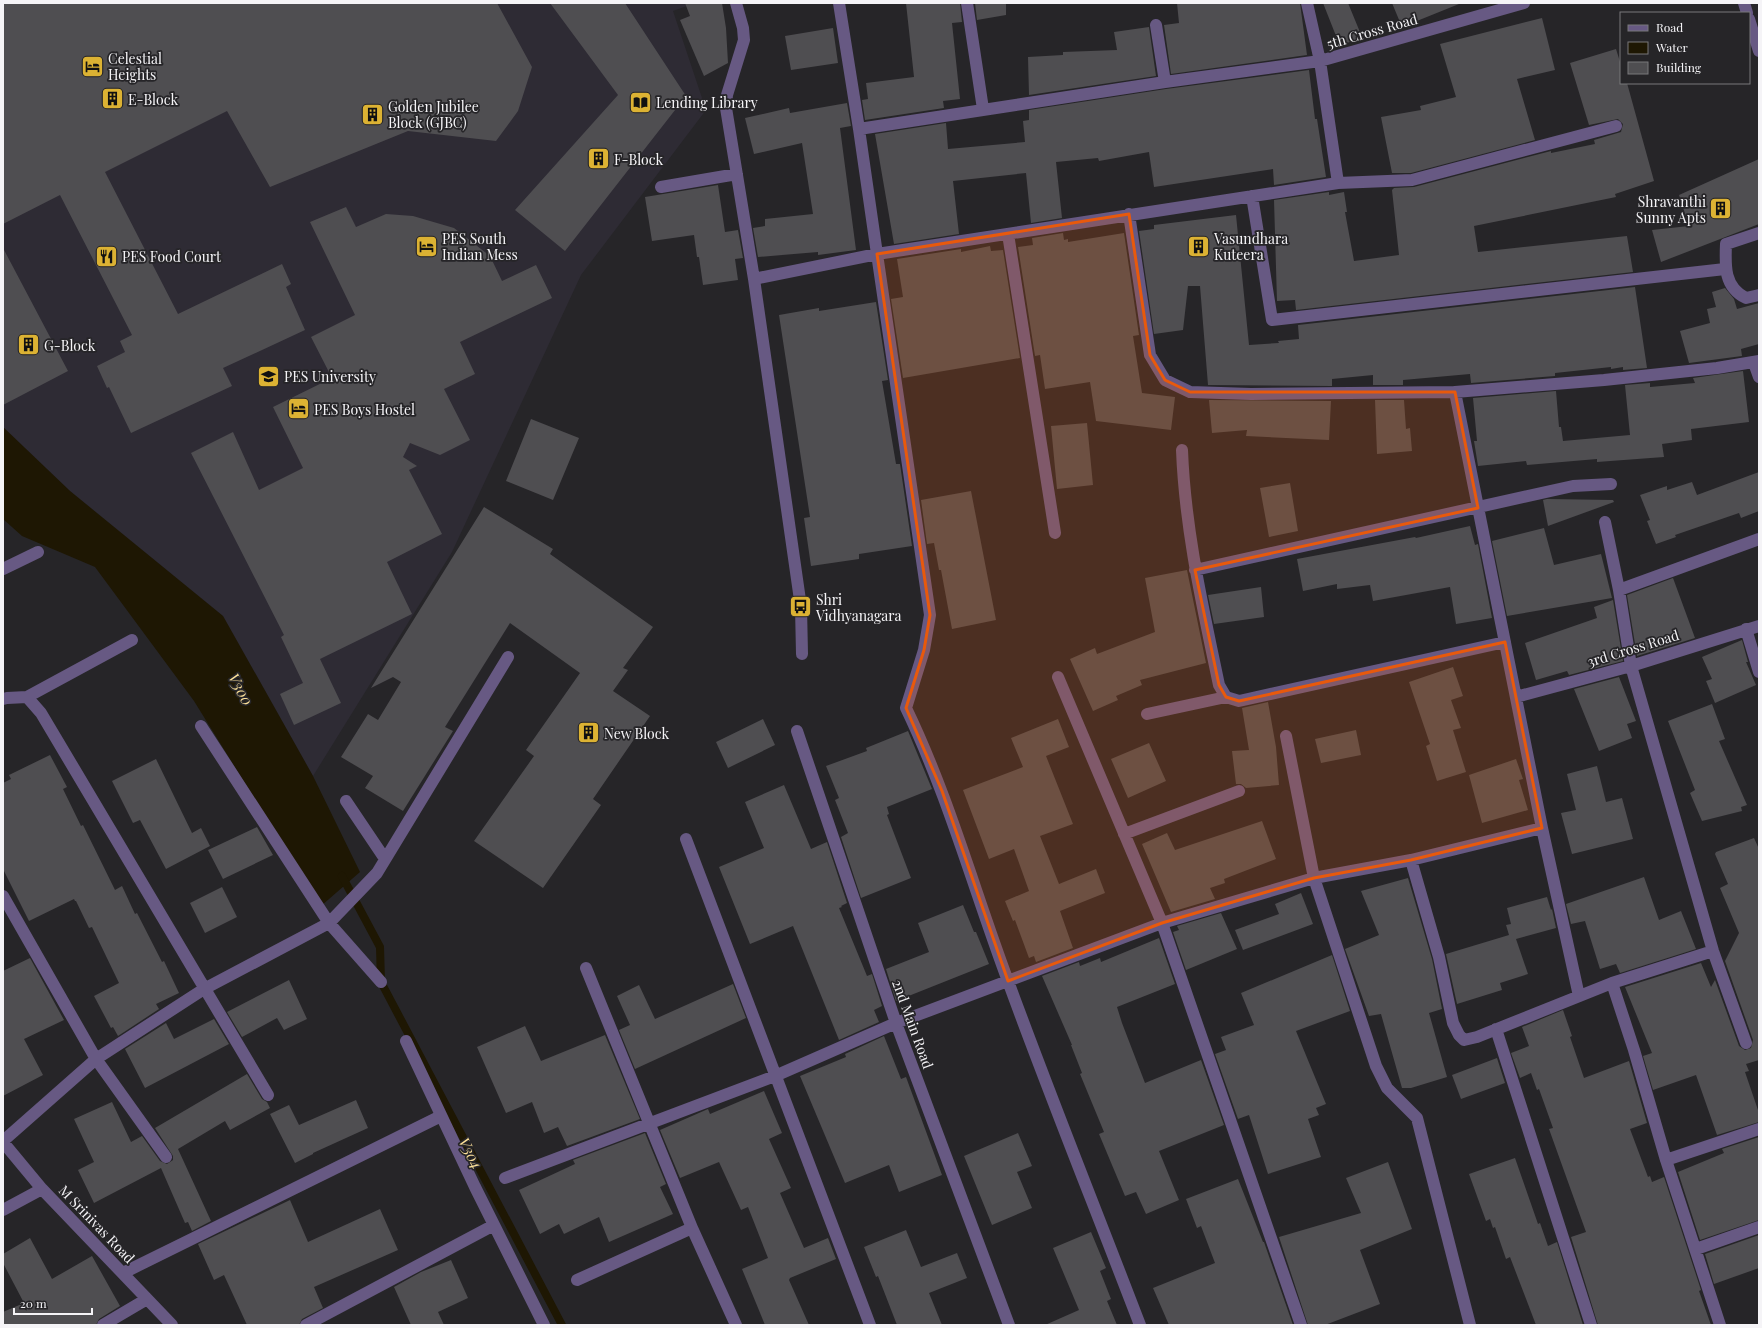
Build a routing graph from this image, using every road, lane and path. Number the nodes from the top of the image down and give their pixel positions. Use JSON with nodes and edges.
{"nodes":[{"id":1,"x":736,"y":3,"type":"edge"},
{"id":2,"x":838,"y":3,"type":"edge"},
{"id":3,"x":966,"y":3,"type":"edge"},
{"id":4,"x":1307,"y":3,"type":"edge"},
{"id":5,"x":1524,"y":3,"type":"edge"},
{"id":6,"x":1750,"y":22,"type":"edge"},
{"id":7,"x":1156,"y":25,"type":"dead end"},
{"id":8,"x":1759,"y":51,"type":"edge"},
{"id":9,"x":1320,"y":61,"type":"junction"},
{"id":10,"x":1165,"y":82,"type":"junction"},
{"id":11,"x":983,"y":109,"type":"junction"},
{"id":12,"x":1616,"y":126,"type":"dead end"},
{"id":13,"x":859,"y":129,"type":"junction"},
{"id":14,"x":737,"y":174,"type":"junction"},
{"id":15,"x":1338,"y":183,"type":"junction"},
{"id":16,"x":661,"y":187,"type":"dead end"},
{"id":17,"x":1252,"y":196,"type":"junction"},
{"id":18,"x":1129,"y":214,"type":"junction"},
{"id":19,"x":1759,"y":233,"type":"edge"},
{"id":20,"x":1008,"y":234,"type":"junction"},
{"id":21,"x":877,"y":254,"type":"junction"},
{"id":22,"x":1725,"y":269,"type":"junction"},
{"id":23,"x":754,"y":279,"type":"junction"},
{"id":24,"x":1759,"y":295,"type":"edge"},
{"id":25,"x":1757,"y":362,"type":"edge"},
{"id":26,"x":1759,"y":377,"type":"edge"},
{"id":27,"x":1455,"y":392,"type":"junction"},
{"id":28,"x":1182,"y":450,"type":"dead end"},
{"id":29,"x":1611,"y":484,"type":"dead end"},
{"id":30,"x":1478,"y":508,"type":"junction"},
{"id":31,"x":1604,"y":522,"type":"dead end"},
{"id":32,"x":1055,"y":533,"type":"dead end"},
{"id":33,"x":1759,"y":539,"type":"edge"},
{"id":34,"x":38,"y":552,"type":"dead end"},
{"id":35,"x":3,"y":569,"type":"edge"},
{"id":36,"x":1196,"y":570,"type":"junction"},
{"id":37,"x":1619,"y":590,"type":"junction"},
{"id":38,"x":1759,"y":626,"type":"edge"},
{"id":39,"x":1746,"y":629,"type":"junction"},
{"id":40,"x":132,"y":640,"type":"dead end"},
{"id":41,"x":1505,"y":642,"type":"junction"},
{"id":42,"x":802,"y":654,"type":"dead end"},
{"id":43,"x":508,"y":657,"type":"dead end"},
{"id":44,"x":1631,"y":666,"type":"junction"},
{"id":45,"x":1759,"y":672,"type":"edge"},
{"id":46,"x":1058,"y":676,"type":"dead end"},
{"id":47,"x":1226,"y":696,"type":"junction"},
{"id":48,"x":1516,"y":696,"type":"junction"},
{"id":49,"x":27,"y":697,"type":"junction"},
{"id":50,"x":3,"y":699,"type":"edge"},
{"id":51,"x":1147,"y":714,"type":"dead end"},
{"id":52,"x":201,"y":726,"type":"dead end"},
{"id":53,"x":797,"y":730,"type":"dead end"},
{"id":54,"x":1286,"y":736,"type":"dead end"},
{"id":55,"x":1239,"y":791,"type":"dead end"},
{"id":56,"x":346,"y":801,"type":"dead end"},
{"id":57,"x":1542,"y":828,"type":"junction"},
{"id":58,"x":1124,"y":834,"type":"junction"},
{"id":59,"x":686,"y":839,"type":"dead end"},
{"id":60,"x":385,"y":859,"type":"junction"},
{"id":61,"x":1411,"y":860,"type":"junction"},
{"id":62,"x":1314,"y":878,"type":"junction"},
{"id":63,"x":3,"y":896,"type":"edge"},
{"id":64,"x":329,"y":923,"type":"junction"},
{"id":65,"x":1162,"y":923,"type":"junction"},
{"id":66,"x":1713,"y":951,"type":"junction"},
{"id":67,"x":586,"y":968,"type":"dead end"},
{"id":68,"x":1008,"y":981,"type":"junction"},
{"id":69,"x":381,"y":982,"type":"dead end"},
{"id":70,"x":1612,"y":983,"type":"junction"},
{"id":71,"x":204,"y":989,"type":"junction"},
{"id":72,"x":1579,"y":996,"type":"junction"},
{"id":73,"x":896,"y":1023,"type":"junction"},
{"id":74,"x":1496,"y":1029,"type":"junction"},
{"id":75,"x":406,"y":1041,"type":"dead end"},
{"id":76,"x":1746,"y":1043,"type":"dead end"},
{"id":77,"x":96,"y":1059,"type":"junction"},
{"id":78,"x":775,"y":1076,"type":"junction"},
{"id":79,"x":268,"y":1095,"type":"dead end"},
{"id":80,"x":442,"y":1116,"type":"junction"},
{"id":81,"x":651,"y":1123,"type":"junction"},
{"id":82,"x":1759,"y":1129,"type":"edge"},
{"id":83,"x":3,"y":1141,"type":"edge"},
{"id":84,"x":166,"y":1157,"type":"dead end"},
{"id":85,"x":1666,"y":1160,"type":"junction"},
{"id":86,"x":505,"y":1178,"type":"dead end"},
{"id":87,"x":42,"y":1189,"type":"junction"},
{"id":88,"x":3,"y":1210,"type":"edge"},
{"id":89,"x":494,"y":1225,"type":"junction"},
{"id":90,"x":1759,"y":1227,"type":"edge"},
{"id":91,"x":692,"y":1228,"type":"junction"},
{"id":92,"x":1696,"y":1249,"type":"junction"},
{"id":93,"x":123,"y":1273,"type":"junction"},
{"id":94,"x":577,"y":1280,"type":"dead end"},
{"id":95,"x":147,"y":1299,"type":"junction"},
{"id":96,"x":103,"y":1325,"type":"edge"},
{"id":97,"x":172,"y":1325,"type":"edge"},
{"id":98,"x":306,"y":1325,"type":"edge"},
{"id":99,"x":544,"y":1325,"type":"edge"},
{"id":100,"x":736,"y":1325,"type":"edge"},
{"id":101,"x":870,"y":1325,"type":"edge"},
{"id":102,"x":1009,"y":1325,"type":"edge"},
{"id":103,"x":1140,"y":1325,"type":"edge"},
{"id":104,"x":1301,"y":1325,"type":"edge"},
{"id":105,"x":1470,"y":1325,"type":"edge"},
{"id":106,"x":1591,"y":1325,"type":"edge"},
{"id":107,"x":1720,"y":1325,"type":"edge"}],
"edges":[{"from":1,"to":14,"type":"street"},
{"from":2,"to":13,"type":"street"},
{"from":3,"to":11,"type":"street"},
{"from":4,"to":9,"type":"street"},
{"from":5,"to":9,"type":"street","name":"5th Cross Road"},
{"from":6,"to":8,"type":"street"},
{"from":7,"to":10,"type":"street"},
{"from":9,"to":10,"type":"street","name":"5th Cross Road"},
{"from":9,"to":15,"type":"street"},
{"from":10,"to":11,"type":"street","name":"5th Cross Road"},
{"from":11,"to":13,"type":"street","name":"5th Cross Road"},
{"from":12,"to":15,"type":"street"},
{"from":13,"to":21,"type":"street"},
{"from":14,"to":16,"type":"street"},
{"from":14,"to":23,"type":"street"},
{"from":15,"to":17,"type":"street"},
{"from":17,"to":18,"type":"street"},
{"from":17,"to":22,"type":"street"},
{"from":18,"to":20,"type":"street"},
{"from":18,"to":27,"type":"street"},
{"from":19,"to":22,"type":"street"},
{"from":20,"to":21,"type":"street"},
{"from":20,"to":32,"type":"street"},
{"from":21,"to":23,"type":"street"},
{"from":21,"to":68,"type":"street"},
{"from":22,"to":24,"type":"street"},
{"from":23,"to":42,"type":"street"},
{"from":25,"to":26,"type":"street"},
{"from":25,"to":27,"type":"street"},
{"from":27,"to":30,"type":"street"},
{"from":28,"to":36,"type":"street"},
{"from":29,"to":30,"type":"street"},
{"from":30,"to":36,"type":"street"},
{"from":30,"to":41,"type":"street"},
{"from":31,"to":37,"type":"street"},
{"from":33,"to":37,"type":"street"},
{"from":34,"to":35,"type":"street"},
{"from":36,"to":47,"type":"street"},
{"from":37,"to":44,"type":"street"},
{"from":38,"to":39,"type":"street","name":"3rd Cross Road"},
{"from":39,"to":44,"type":"street","name":"3rd Cross Road"},
{"from":39,"to":45,"type":"street"},
{"from":40,"to":49,"type":"street"},
{"from":41,"to":47,"type":"street"},
{"from":41,"to":48,"type":"street"},
{"from":43,"to":60,"type":"street"},
{"from":44,"to":48,"type":"street","name":"3rd Cross Road"},
{"from":44,"to":66,"type":"street"},
{"from":46,"to":58,"type":"street"},
{"from":47,"to":51,"type":"street"},
{"from":48,"to":57,"type":"street"},
{"from":49,"to":50,"type":"street"},
{"from":49,"to":71,"type":"street"},
{"from":52,"to":64,"type":"street"},
{"from":53,"to":73,"type":"street","name":"2nd Main Road"},
{"from":54,"to":62,"type":"street"},
{"from":55,"to":58,"type":"street"},
{"from":56,"to":60,"type":"street"},
{"from":57,"to":61,"type":"street"},
{"from":57,"to":72,"type":"street"},
{"from":58,"to":65,"type":"street"},
{"from":59,"to":78,"type":"street"},
{"from":60,"to":64,"type":"street"},
{"from":61,"to":62,"type":"street"},
{"from":61,"to":74,"type":"street"},
{"from":62,"to":65,"type":"street"},
{"from":62,"to":105,"type":"street"},
{"from":63,"to":77,"type":"street"},
{"from":64,"to":69,"type":"street"},
{"from":64,"to":71,"type":"street"},
{"from":65,"to":68,"type":"street"},
{"from":65,"to":104,"type":"street"},
{"from":66,"to":70,"type":"street"},
{"from":66,"to":76,"type":"street"},
{"from":67,"to":81,"type":"street"},
{"from":68,"to":73,"type":"street"},
{"from":68,"to":103,"type":"street"},
{"from":70,"to":72,"type":"street"},
{"from":70,"to":85,"type":"street"},
{"from":71,"to":77,"type":"street"},
{"from":71,"to":79,"type":"street"},
{"from":72,"to":74,"type":"street"},
{"from":73,"to":78,"type":"street"},
{"from":73,"to":102,"type":"street","name":"2nd Main Road"},
{"from":74,"to":106,"type":"street"},
{"from":75,"to":80,"type":"street"},
{"from":77,"to":83,"type":"street"},
{"from":77,"to":84,"type":"street"},
{"from":78,"to":81,"type":"street"},
{"from":78,"to":101,"type":"street"},
{"from":80,"to":89,"type":"street"},
{"from":80,"to":93,"type":"street"},
{"from":81,"to":86,"type":"street"},
{"from":81,"to":91,"type":"street"},
{"from":82,"to":85,"type":"street"},
{"from":83,"to":87,"type":"street","name":"M Srinivas Road"},
{"from":85,"to":92,"type":"street"},
{"from":87,"to":88,"type":"street"},
{"from":87,"to":93,"type":"street","name":"M Srinivas Road"},
{"from":89,"to":98,"type":"street"},
{"from":89,"to":99,"type":"street"},
{"from":90,"to":92,"type":"street"},
{"from":91,"to":94,"type":"street"},
{"from":91,"to":100,"type":"street"},
{"from":92,"to":107,"type":"street"},
{"from":93,"to":95,"type":"street","name":"M Srinivas Road"},
{"from":95,"to":96,"type":"street"},
{"from":95,"to":97,"type":"street","name":"M Srinivas Road"}]}
